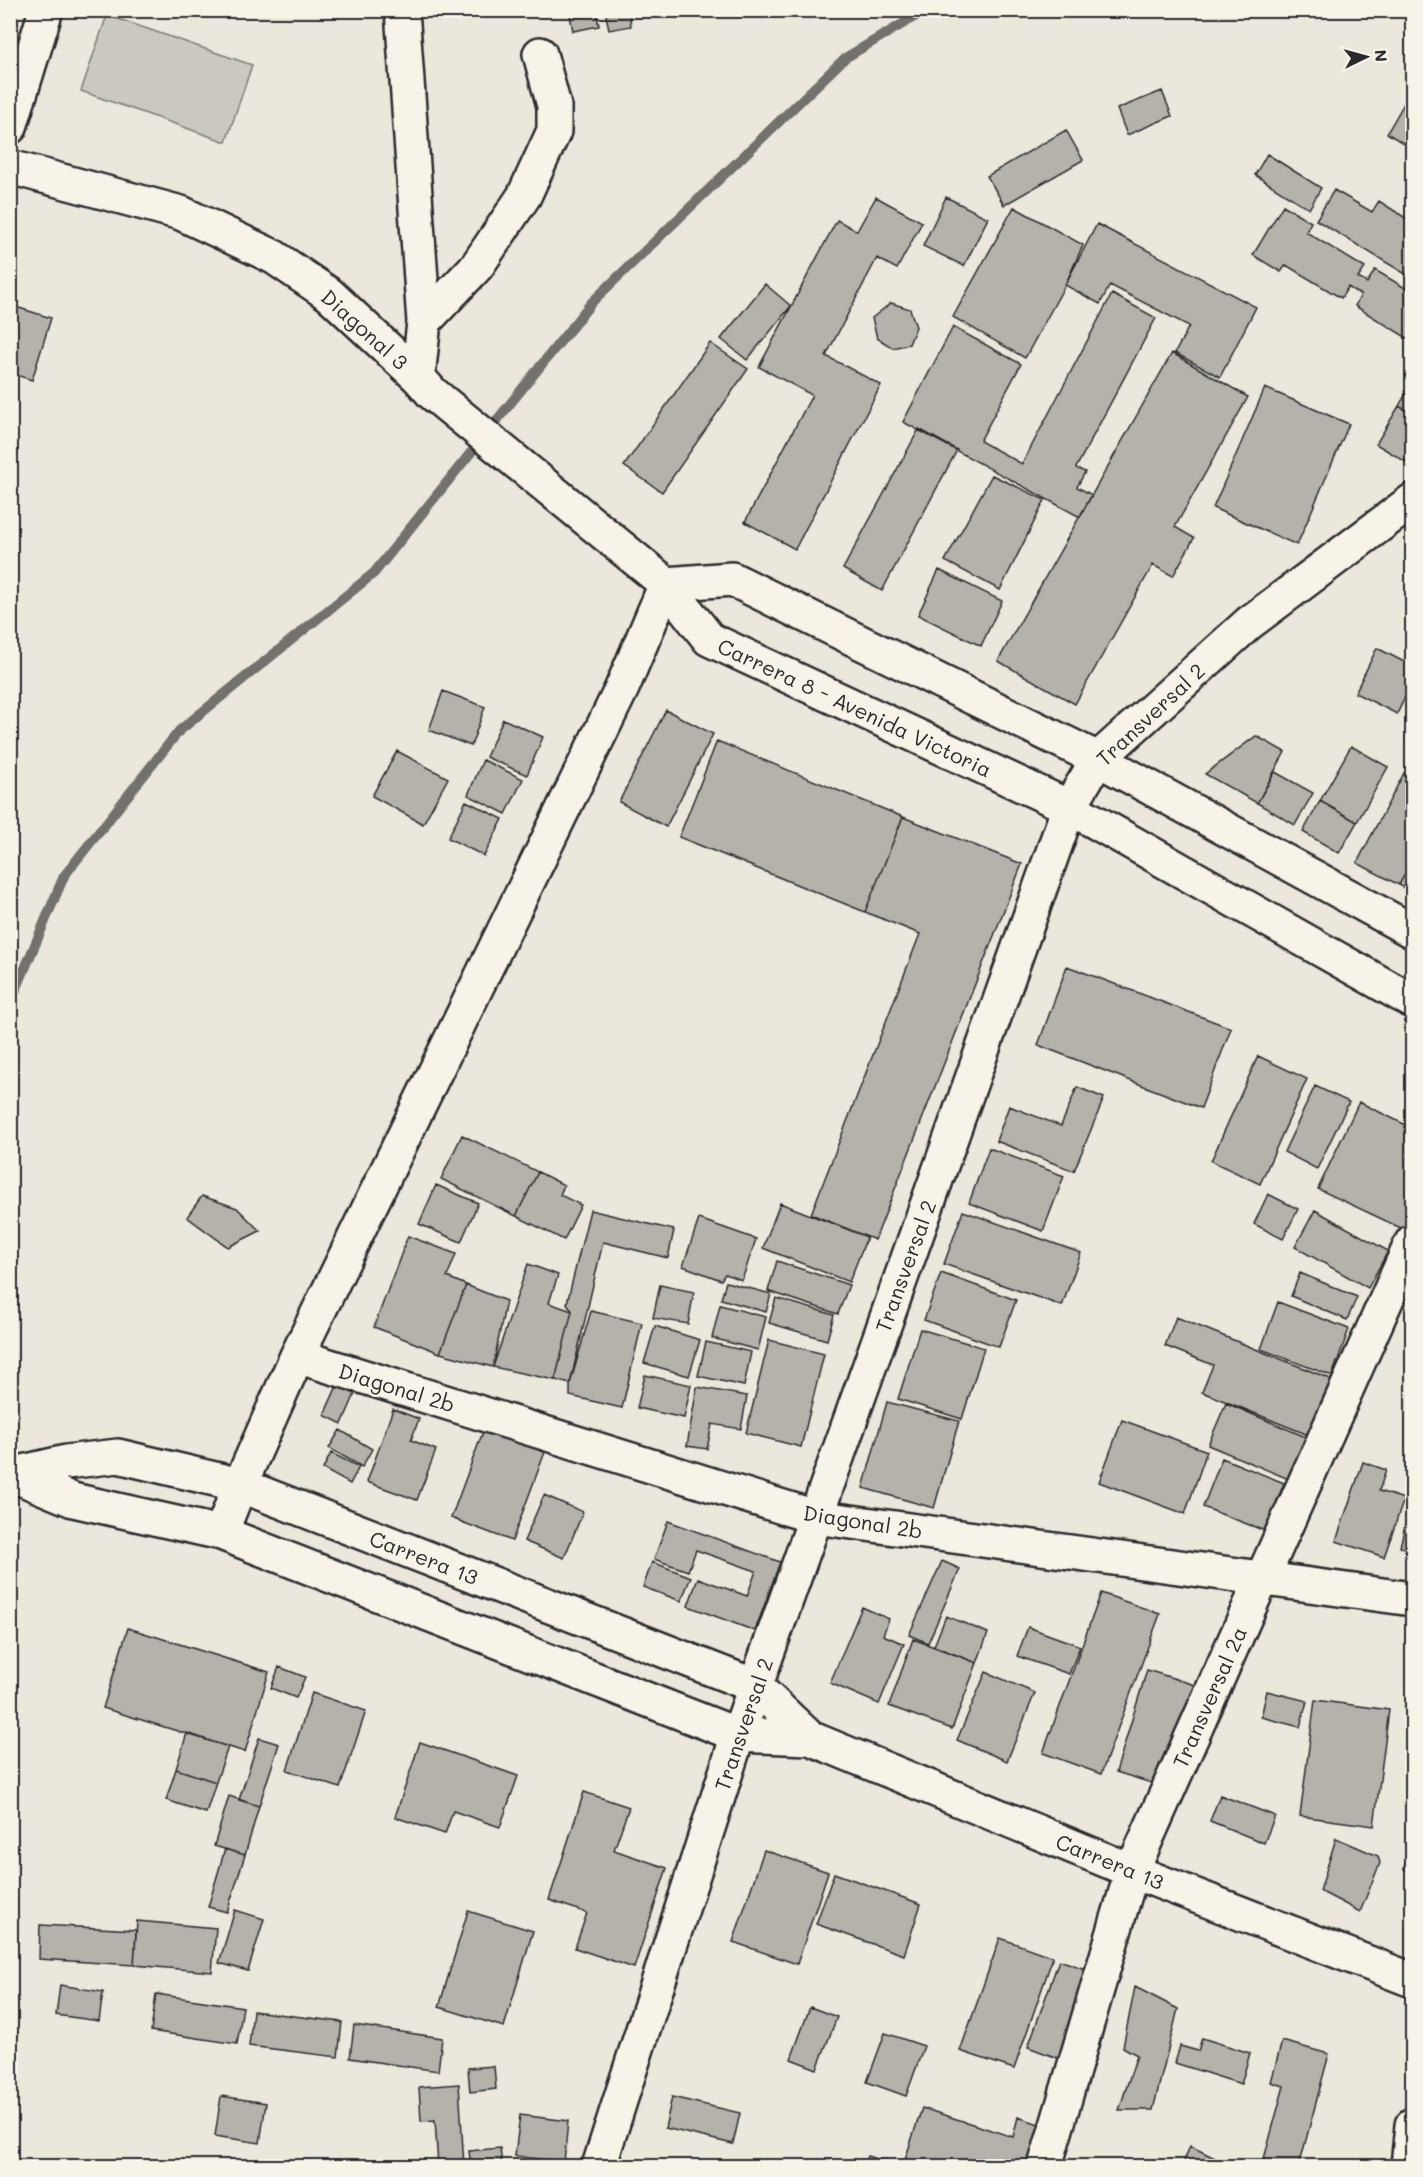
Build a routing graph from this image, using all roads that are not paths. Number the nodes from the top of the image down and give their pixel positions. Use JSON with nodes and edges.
{"nodes":[{"id":1,"x":46,"y":10,"type":"edge"},
{"id":2,"x":402,"y":10,"type":"edge"},
{"id":3,"x":540,"y":54,"type":"dead end"},
{"id":4,"x":10,"y":127,"type":"edge"},
{"id":5,"x":10,"y":167,"type":"edge"},
{"id":6,"x":424,"y":322,"type":"junction"},
{"id":7,"x":425,"y":385,"type":"junction"},
{"id":8,"x":1413,"y":501,"type":"edge"},
{"id":9,"x":666,"y":584,"type":"junction"},
{"id":10,"x":1098,"y":759,"type":"junction"},
{"id":11,"x":1069,"y":807,"type":"junction"},
{"id":12,"x":1413,"y":931,"type":"edge"},
{"id":13,"x":1413,"y":1001,"type":"edge"},
{"id":14,"x":1413,"y":1242,"type":"edge"},
{"id":15,"x":297,"y":1356,"type":"junction"},
{"id":16,"x":12,"y":1475,"type":"edge"},
{"id":17,"x":240,"y":1485,"type":"junction"},
{"id":18,"x":815,"y":1517,"type":"junction"},
{"id":19,"x":221,"y":1533,"type":"junction"},
{"id":20,"x":428,"y":1558,"type":"junction"},
{"id":21,"x":1261,"y":1579,"type":"junction"},
{"id":22,"x":1413,"y":1599,"type":"edge"},
{"id":23,"x":409,"y":1607,"type":"junction"},
{"id":24,"x":755,"y":1686,"type":"junction"},
{"id":25,"x":738,"y":1735,"type":"junction"},
{"id":26,"x":810,"y":1738,"type":"junction"},
{"id":27,"x":1132,"y":1871,"type":"junction"},
{"id":28,"x":1413,"y":1980,"type":"edge"},
{"id":29,"x":1413,"y":2125,"type":"edge"},
{"id":30,"x":599,"y":2166,"type":"edge"},
{"id":31,"x":1045,"y":2166,"type":"edge"},
{"id":32,"x":1408,"y":2166,"type":"edge"}],
"edges":[{"from":1,"to":4,"type":"street"},
{"from":2,"to":6,"type":"street"},
{"from":3,"to":6,"type":"street"},
{"from":5,"to":7,"type":"street","name":"Diagonal 3"},
{"from":6,"to":7,"type":"street"},
{"from":7,"to":9,"type":"street","name":"Diagonal 3"},
{"from":8,"to":10,"type":"street","name":"Transversal 2"},
{"from":9,"to":10,"type":"street"},
{"from":9,"to":11,"type":"street","name":"Carrera 8 - Avenida Victoria"},
{"from":9,"to":15,"type":"street"},
{"from":10,"to":11,"type":"street","name":"Transversal 2"},
{"from":10,"to":12,"type":"street"},
{"from":11,"to":13,"type":"street","name":"Carrera 8 - Avenida Victoria"},
{"from":11,"to":18,"type":"street","name":"Transversal 2"},
{"from":14,"to":21,"type":"street","name":"Transversal 2a"},
{"from":15,"to":17,"type":"street"},
{"from":15,"to":18,"type":"street","name":"Diagonal 2b"},
{"from":16,"to":17,"type":"street","name":"Carrera 13"},
{"from":16,"to":19,"type":"street","name":"Carrera 13"},
{"from":17,"to":19,"type":"street"},
{"from":17,"to":20,"type":"street","name":"Carrera 13"},
{"from":18,"to":21,"type":"street","name":"Diagonal 2b"},
{"from":18,"to":24,"type":"street","name":"Transversal 2"},
{"from":19,"to":23,"type":"street","name":"Carrera 13"},
{"from":20,"to":23,"type":"street"},
{"from":20,"to":24,"type":"street","name":"Carrera 13"},
{"from":21,"to":22,"type":"street","name":"Diagonal 2b"},
{"from":21,"to":27,"type":"street","name":"Transversal 2a"},
{"from":23,"to":25,"type":"street","name":"Carrera 13"},
{"from":24,"to":25,"type":"street","name":"Transversal 2"},
{"from":24,"to":26,"type":"street","name":"Carrera 13"},
{"from":25,"to":26,"type":"street","name":"Carrera 13"},
{"from":25,"to":30,"type":"street","name":"Transversal 2"},
{"from":26,"to":27,"type":"street","name":"Carrera 13"},
{"from":27,"to":28,"type":"street","name":"Carrera 13"},
{"from":27,"to":31,"type":"street","name":"Transversal 2a"},
{"from":29,"to":32,"type":"street"}]}
